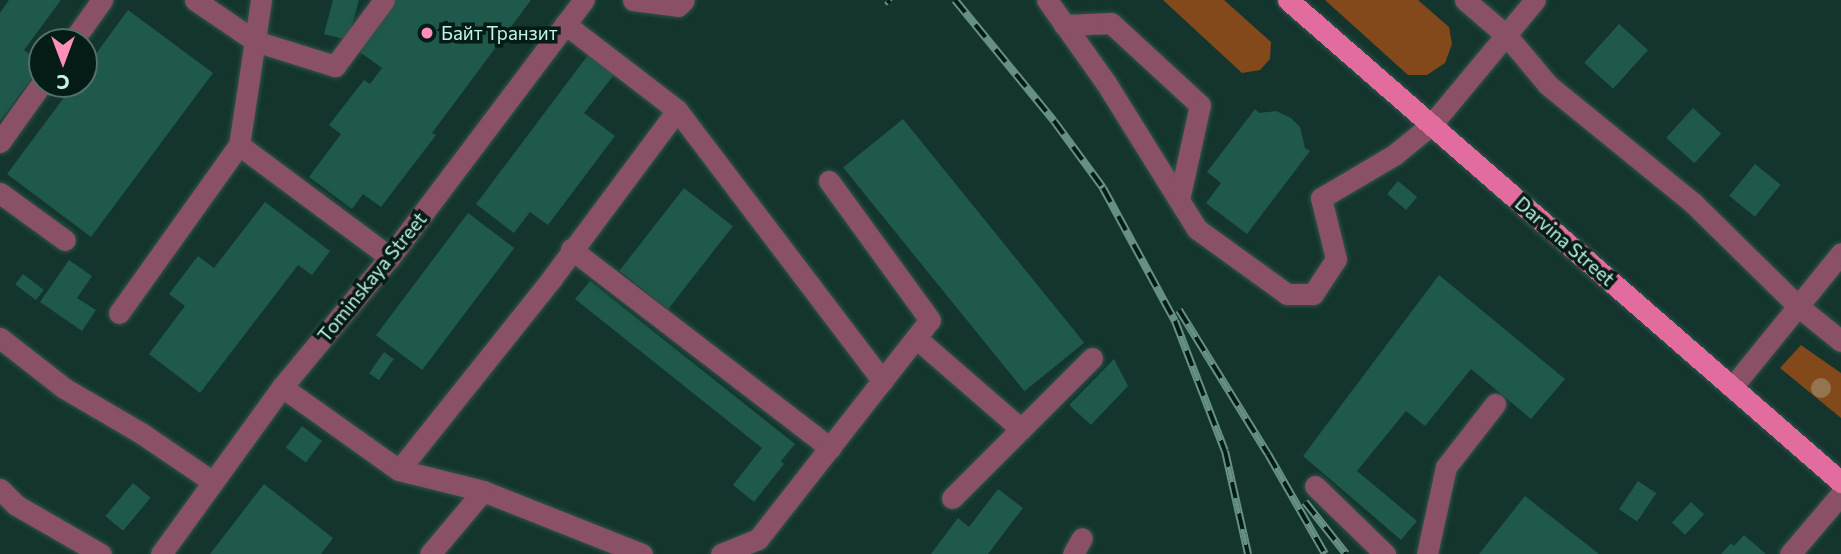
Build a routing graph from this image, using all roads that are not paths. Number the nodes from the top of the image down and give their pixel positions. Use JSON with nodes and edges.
{"nodes":[{"id":1,"x":102,"y":0,"type":"edge"},
{"id":2,"x":195,"y":0,"type":"edge"},
{"id":3,"x":261,"y":0,"type":"edge"},
{"id":4,"x":384,"y":0,"type":"edge"},
{"id":5,"x":584,"y":0,"type":"edge"},
{"id":6,"x":633,"y":0,"type":"edge"},
{"id":7,"x":684,"y":0,"type":"edge"},
{"id":8,"x":1047,"y":0,"type":"edge"},
{"id":9,"x":1288,"y":0,"type":"edge"},
{"id":10,"x":1465,"y":0,"type":"edge"},
{"id":11,"x":1535,"y":0,"type":"edge"},
{"id":12,"x":565,"y":24,"type":"junction"},
{"id":13,"x":1064,"y":25,"type":"junction"},
{"id":14,"x":82,"y":28,"type":"edge"},
{"id":15,"x":1507,"y":36,"type":"junction"},
{"id":16,"x":255,"y":41,"type":"junction"},
{"id":17,"x":31,"y":98,"type":"edge"},
{"id":18,"x":677,"y":110,"type":"junction"},
{"id":19,"x":1432,"y":124,"type":"junction"},
{"id":20,"x":0,"y":142,"type":"edge"},
{"id":21,"x":239,"y":145,"type":"junction"},
{"id":22,"x":829,"y":181,"type":"dead end"},
{"id":23,"x":0,"y":193,"type":"edge"},
{"id":24,"x":1179,"y":200,"type":"junction"},
{"id":25,"x":65,"y":240,"type":"dead end"},
{"id":26,"x":571,"y":249,"type":"junction"},
{"id":27,"x":1841,"y":253,"type":"edge"},
{"id":28,"x":390,"y":257,"type":"junction"},
{"id":29,"x":1799,"y":307,"type":"junction"},
{"id":30,"x":119,"y":313,"type":"dead end"},
{"id":31,"x":0,"y":338,"type":"edge"},
{"id":32,"x":916,"y":338,"type":"junction"},
{"id":33,"x":1841,"y":341,"type":"edge"},
{"id":34,"x":1092,"y":358,"type":"dead end"},
{"id":35,"x":883,"y":381,"type":"junction"},
{"id":36,"x":1732,"y":386,"type":"junction"},
{"id":37,"x":282,"y":387,"type":"junction"},
{"id":38,"x":1495,"y":404,"type":"dead end"},
{"id":39,"x":1021,"y":429,"type":"junction"},
{"id":40,"x":830,"y":447,"type":"junction"},
{"id":41,"x":398,"y":470,"type":"junction"},
{"id":42,"x":213,"y":482,"type":"junction"},
{"id":43,"x":1841,"y":482,"type":"edge"},
{"id":44,"x":1315,"y":486,"type":"dead end"},
{"id":45,"x":0,"y":489,"type":"edge"},
{"id":46,"x":483,"y":491,"type":"junction"},
{"id":47,"x":1841,"y":494,"type":"edge"},
{"id":48,"x":952,"y":498,"type":"dead end"},
{"id":49,"x":100,"y":554,"type":"edge"},
{"id":50,"x":161,"y":554,"type":"edge"},
{"id":51,"x":430,"y":554,"type":"edge"},
{"id":52,"x":642,"y":554,"type":"edge"},
{"id":53,"x":721,"y":554,"type":"edge"},
{"id":54,"x":1385,"y":554,"type":"edge"},
{"id":55,"x":1427,"y":554,"type":"edge"},
{"id":56,"x":1790,"y":554,"type":"edge"}],
"edges":[{"from":1,"to":14,"type":"street"},
{"from":2,"to":16,"type":"street"},
{"from":3,"to":16,"type":"street"},
{"from":4,"to":16,"type":"street"},
{"from":5,"to":12,"type":"street","name":"Tominskaya Street"},
{"from":6,"to":7,"type":"street"},
{"from":8,"to":13,"type":"street"},
{"from":9,"to":19,"type":"main road","name":"Darvina Street"},
{"from":10,"to":15,"type":"street"},
{"from":11,"to":15,"type":"street"},
{"from":12,"to":18,"type":"street"},
{"from":12,"to":28,"type":"street","name":"Tominskaya Street"},
{"from":13,"to":24,"type":"street"},
{"from":13,"to":24,"type":"street"},
{"from":15,"to":19,"type":"street"},
{"from":15,"to":29,"type":"street"},
{"from":16,"to":21,"type":"street"},
{"from":17,"to":20,"type":"street"},
{"from":18,"to":26,"type":"street"},
{"from":18,"to":35,"type":"street"},
{"from":19,"to":24,"type":"street"},
{"from":19,"to":36,"type":"main road","name":"Darvina Street"},
{"from":21,"to":28,"type":"street"},
{"from":21,"to":30,"type":"street"},
{"from":22,"to":32,"type":"street"},
{"from":23,"to":25,"type":"street"},
{"from":26,"to":40,"type":"street"},
{"from":26,"to":41,"type":"street"},
{"from":27,"to":29,"type":"street"},
{"from":28,"to":37,"type":"street","name":"Tominskaya Street"},
{"from":29,"to":33,"type":"street"},
{"from":29,"to":36,"type":"street"},
{"from":31,"to":42,"type":"street"},
{"from":32,"to":35,"type":"street"},
{"from":32,"to":39,"type":"street"},
{"from":34,"to":39,"type":"street"},
{"from":35,"to":40,"type":"street"},
{"from":36,"to":43,"type":"main road","name":"Darvina Street"},
{"from":37,"to":41,"type":"street"},
{"from":37,"to":42,"type":"street","name":"Tominskaya Street"},
{"from":38,"to":55,"type":"street"},
{"from":39,"to":48,"type":"street"},
{"from":40,"to":53,"type":"street"},
{"from":41,"to":46,"type":"street"},
{"from":42,"to":50,"type":"street","name":"Tominskaya Street"},
{"from":44,"to":54,"type":"street"},
{"from":45,"to":49,"type":"street"},
{"from":46,"to":51,"type":"street"},
{"from":46,"to":52,"type":"street"},
{"from":47,"to":56,"type":"street"}]}
